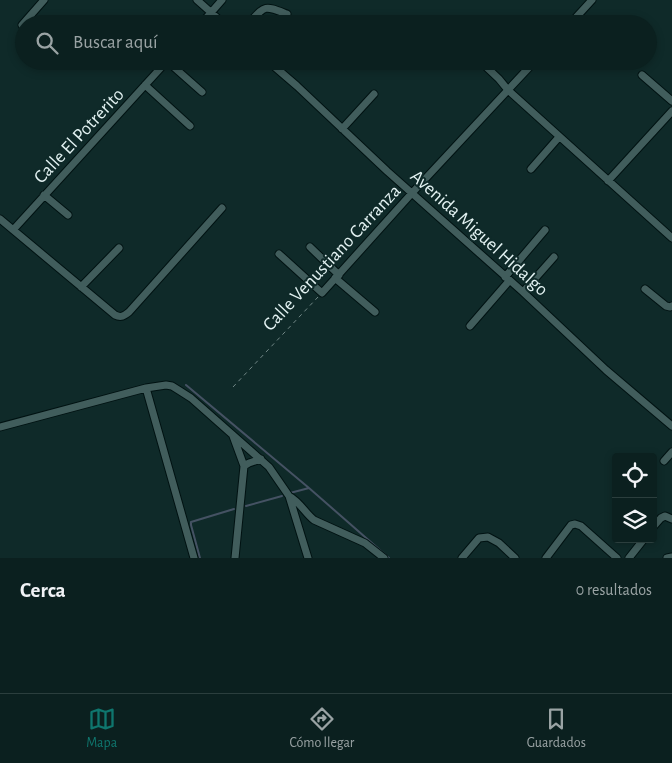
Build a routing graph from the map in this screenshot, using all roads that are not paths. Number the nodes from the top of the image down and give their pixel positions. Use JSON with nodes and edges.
{"nodes":[{"id":1,"x":44,"y":0,"type":"edge"},
{"id":2,"x":197,"y":0,"type":"edge"},
{"id":3,"x":222,"y":0,"type":"edge"},
{"id":4,"x":592,"y":0,"type":"edge"},
{"id":5,"x":211,"y":12,"type":"junction"},
{"id":6,"x":287,"y":14,"type":"dead end"},
{"id":7,"x":31,"y":15,"type":"edge"},
{"id":8,"x":208,"y":15,"type":"edge"},
{"id":9,"x":214,"y":15,"type":"edge"},
{"id":10,"x":256,"y":15,"type":"edge"},
{"id":11,"x":578,"y":15,"type":"edge"},
{"id":12,"x":159,"y":70,"type":"edge"},
{"id":13,"x":177,"y":70,"type":"edge"},
{"id":14,"x":278,"y":70,"type":"edge"},
{"id":15,"x":490,"y":70,"type":"edge"},
{"id":16,"x":527,"y":70,"type":"edge"},
{"id":17,"x":642,"y":75,"type":"dead end"},
{"id":18,"x":145,"y":85,"type":"junction"},
{"id":19,"x":508,"y":90,"type":"junction"},
{"id":20,"x":202,"y":92,"type":"dead end"},
{"id":21,"x":374,"y":94,"type":"dead end"},
{"id":22,"x":672,"y":102,"type":"edge"},
{"id":23,"x":672,"y":111,"type":"edge"},
{"id":24,"x":190,"y":126,"type":"dead end"},
{"id":25,"x":342,"y":129,"type":"junction"},
{"id":26,"x":559,"y":137,"type":"junction"},
{"id":27,"x":531,"y":169,"type":"dead end"},
{"id":28,"x":608,"y":181,"type":"junction"},
{"id":29,"x":412,"y":193,"type":"junction"},
{"id":30,"x":44,"y":195,"type":"junction"},
{"id":31,"x":222,"y":208,"type":"dead end"},
{"id":32,"x":68,"y":214,"type":"dead end"},
{"id":33,"x":0,"y":219,"type":"edge"},
{"id":34,"x":13,"y":230,"type":"junction"},
{"id":35,"x":545,"y":230,"type":"dead end"},
{"id":36,"x":672,"y":238,"type":"edge"},
{"id":37,"x":119,"y":248,"type":"dead end"},
{"id":38,"x":310,"y":248,"type":"dead end"},
{"id":39,"x":279,"y":254,"type":"dead end"},
{"id":40,"x":554,"y":257,"type":"dead end"},
{"id":41,"x":337,"y":276,"type":"junction"},
{"id":42,"x":507,"y":279,"type":"junction"},
{"id":43,"x":82,"y":287,"type":"junction"},
{"id":44,"x":645,"y":289,"type":"dead end"},
{"id":45,"x":523,"y":292,"type":"junction"},
{"id":46,"x":672,"y":306,"type":"edge"},
{"id":47,"x":375,"y":312,"type":"dead end"},
{"id":48,"x":470,"y":326,"type":"dead end"},
{"id":49,"x":146,"y":388,"type":"junction"},
{"id":50,"x":672,"y":426,"type":"edge"},
{"id":51,"x":0,"y":427,"type":"edge"},
{"id":52,"x":233,"y":436,"type":"junction"},
{"id":53,"x":672,"y":452,"type":"edge"},
{"id":54,"x":260,"y":459,"type":"junction"},
{"id":55,"x":664,"y":461,"type":"dead end"},
{"id":56,"x":244,"y":466,"type":"junction"},
{"id":57,"x":290,"y":496,"type":"junction"},
{"id":58,"x":672,"y":520,"type":"edge"},
{"id":59,"x":657,"y":523,"type":"edge"},
{"id":60,"x":641,"y":543,"type":"edge"},
{"id":61,"x":672,"y":557,"type":"edge"},
{"id":62,"x":194,"y":558,"type":"edge"},
{"id":63,"x":235,"y":558,"type":"edge"},
{"id":64,"x":308,"y":558,"type":"edge"},
{"id":65,"x":384,"y":558,"type":"edge"},
{"id":66,"x":462,"y":558,"type":"edge"},
{"id":67,"x":516,"y":558,"type":"edge"},
{"id":68,"x":546,"y":558,"type":"edge"},
{"id":69,"x":617,"y":558,"type":"edge"},
{"id":70,"x":629,"y":558,"type":"edge"},
{"id":71,"x":667,"y":558,"type":"edge"}],
"edges":[{"from":1,"to":7,"type":"street"},
{"from":2,"to":5,"type":"street"},
{"from":3,"to":5,"type":"street"},
{"from":4,"to":11,"type":"street"},
{"from":5,"to":8,"type":"street"},
{"from":5,"to":9,"type":"street"},
{"from":6,"to":10,"type":"street"},
{"from":12,"to":18,"type":"street","name":"Calle El Potrerito"},
{"from":13,"to":20,"type":"street"},
{"from":14,"to":25,"type":"street","name":"Avenida Miguel Hidalgo"},
{"from":15,"to":19,"type":"street"},
{"from":16,"to":19,"type":"street","name":"Calle Venustiano Carranza"},
{"from":17,"to":22,"type":"street"},
{"from":18,"to":24,"type":"street"},
{"from":18,"to":30,"type":"street","name":"Calle El Potrerito"},
{"from":19,"to":26,"type":"street"},
{"from":19,"to":29,"type":"street","name":"Calle Venustiano Carranza"},
{"from":21,"to":25,"type":"street"},
{"from":23,"to":28,"type":"street"},
{"from":25,"to":29,"type":"street","name":"Avenida Miguel Hidalgo"},
{"from":26,"to":27,"type":"street"},
{"from":26,"to":28,"type":"street"},
{"from":28,"to":36,"type":"street"},
{"from":29,"to":41,"type":"street","name":"Calle Venustiano Carranza"},
{"from":29,"to":42,"type":"street","name":"Avenida Miguel Hidalgo"},
{"from":30,"to":32,"type":"street"},
{"from":30,"to":34,"type":"street","name":"Calle El Potrerito"},
{"from":31,"to":43,"type":"street"},
{"from":33,"to":34,"type":"street"},
{"from":34,"to":43,"type":"street"},
{"from":35,"to":42,"type":"street"},
{"from":37,"to":43,"type":"street"},
{"from":38,"to":41,"type":"street"},
{"from":39,"to":41,"type":"street","name":"Calle Venustiano Carranza"},
{"from":40,"to":45,"type":"street"},
{"from":41,"to":47,"type":"street"},
{"from":42,"to":45,"type":"street","name":"Avenida Miguel Hidalgo"},
{"from":42,"to":48,"type":"street"},
{"from":44,"to":46,"type":"street"},
{"from":45,"to":50,"type":"street","name":"Avenida Miguel Hidalgo"},
{"from":49,"to":51,"type":"street"},
{"from":49,"to":52,"type":"street"},
{"from":49,"to":62,"type":"street"},
{"from":52,"to":54,"type":"street"},
{"from":52,"to":56,"type":"street"},
{"from":53,"to":55,"type":"street"},
{"from":54,"to":56,"type":"street"},
{"from":54,"to":57,"type":"street"},
{"from":56,"to":63,"type":"street"},
{"from":57,"to":64,"type":"street"},
{"from":57,"to":65,"type":"street"},
{"from":58,"to":59,"type":"street"},
{"from":60,"to":70,"type":"street"},
{"from":61,"to":71,"type":"street"},
{"from":66,"to":67,"type":"street"},
{"from":68,"to":69,"type":"street"}]}
